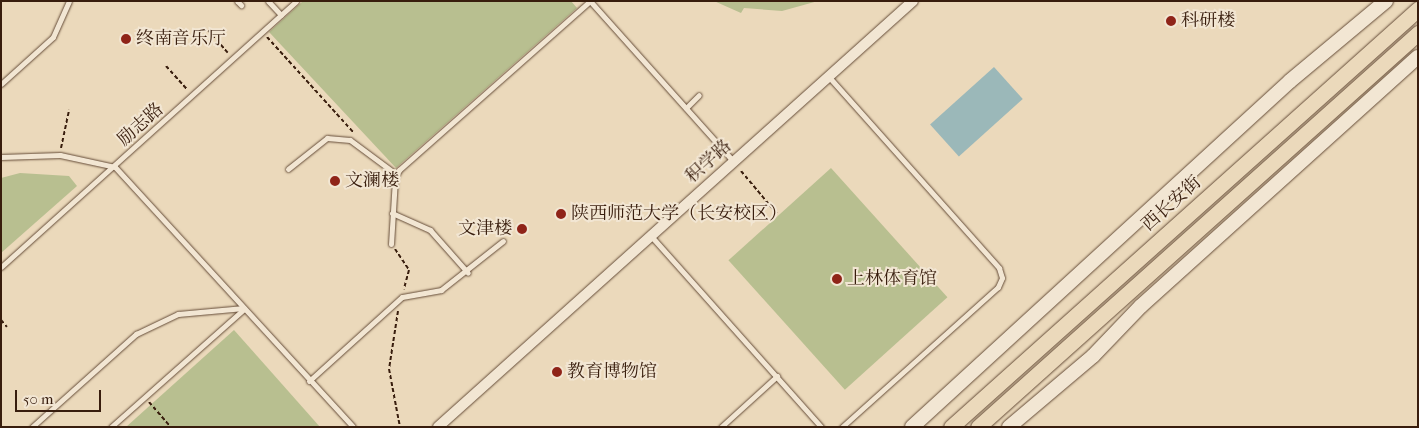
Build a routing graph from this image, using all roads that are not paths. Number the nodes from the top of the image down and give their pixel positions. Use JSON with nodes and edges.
{"nodes":[{"id":1,"x":69,"y":1,"type":"edge"},
{"id":2,"x":268,"y":1,"type":"edge"},
{"id":3,"x":296,"y":1,"type":"edge"},
{"id":4,"x":590,"y":1,"type":"edge"},
{"id":5,"x":913,"y":1,"type":"edge"},
{"id":6,"x":1386,"y":1,"type":"edge"},
{"id":7,"x":1418,"y":9,"type":"edge"},
{"id":8,"x":280,"y":15,"type":"junction"},
{"id":9,"x":1418,"y":33,"type":"edge"},
{"id":10,"x":1418,"y":57,"type":"edge"},
{"id":11,"x":828,"y":76,"type":"junction"},
{"id":12,"x":1,"y":84,"type":"edge"},
{"id":13,"x":699,"y":95,"type":"dead end"},
{"id":14,"x":686,"y":108,"type":"junction"},
{"id":15,"x":1,"y":157,"type":"edge"},
{"id":16,"x":734,"y":162,"type":"junction"},
{"id":17,"x":115,"y":167,"type":"junction"},
{"id":18,"x":288,"y":169,"type":"dead end"},
{"id":19,"x":396,"y":174,"type":"junction"},
{"id":20,"x":392,"y":213,"type":"junction"},
{"id":21,"x":651,"y":236,"type":"junction"},
{"id":22,"x":503,"y":241,"type":"dead end"},
{"id":23,"x":391,"y":244,"type":"road end"},
{"id":24,"x":1,"y":267,"type":"edge"},
{"id":25,"x":468,"y":273,"type":"junction"},
{"id":26,"x":244,"y":308,"type":"junction"},
{"id":27,"x":777,"y":376,"type":"junction"},
{"id":28,"x":309,"y":381,"type":"junction"},
{"id":29,"x":32,"y":427,"type":"edge"},
{"id":30,"x":111,"y":427,"type":"edge"},
{"id":31,"x":353,"y":427,"type":"edge"},
{"id":32,"x":438,"y":427,"type":"edge"},
{"id":33,"x":720,"y":427,"type":"edge"},
{"id":34,"x":821,"y":427,"type":"edge"},
{"id":35,"x":842,"y":427,"type":"edge"},
{"id":36,"x":912,"y":427,"type":"edge"},
{"id":37,"x":951,"y":427,"type":"edge"},
{"id":38,"x":978,"y":427,"type":"edge"},
{"id":39,"x":1009,"y":427,"type":"edge"}],
"edges":[{"from":1,"to":12,"type":"lane"},
{"from":2,"to":8,"type":"lane"},
{"from":3,"to":8,"type":"lane","name":"励志路"},
{"from":4,"to":14,"type":"lane"},
{"from":4,"to":19,"type":"lane"},
{"from":5,"to":11,"type":"street","name":"积学路"},
{"from":6,"to":36,"type":"main road"},
{"from":7,"to":37,"type":"main road","name":"西长安街"},
{"from":8,"to":17,"type":"lane","name":"励志路"},
{"from":9,"to":38,"type":"main road","name":"西长安街"},
{"from":10,"to":39,"type":"main road"},
{"from":11,"to":16,"type":"street","name":"积学路"},
{"from":11,"to":35,"type":"lane"},
{"from":13,"to":14,"type":"lane"},
{"from":14,"to":16,"type":"lane"},
{"from":15,"to":17,"type":"lane"},
{"from":16,"to":21,"type":"street","name":"积学路"},
{"from":17,"to":24,"type":"lane","name":"励志路"},
{"from":17,"to":26,"type":"lane"},
{"from":18,"to":19,"type":"lane"},
{"from":19,"to":20,"type":"lane"},
{"from":20,"to":23,"type":"lane"},
{"from":20,"to":25,"type":"lane"},
{"from":21,"to":27,"type":"lane"},
{"from":21,"to":32,"type":"street","name":"积学路"},
{"from":22,"to":25,"type":"lane"},
{"from":25,"to":28,"type":"lane"},
{"from":26,"to":28,"type":"lane"},
{"from":26,"to":29,"type":"lane"},
{"from":26,"to":30,"type":"lane"},
{"from":27,"to":33,"type":"lane"},
{"from":27,"to":34,"type":"lane"},
{"from":28,"to":31,"type":"lane"}]}
